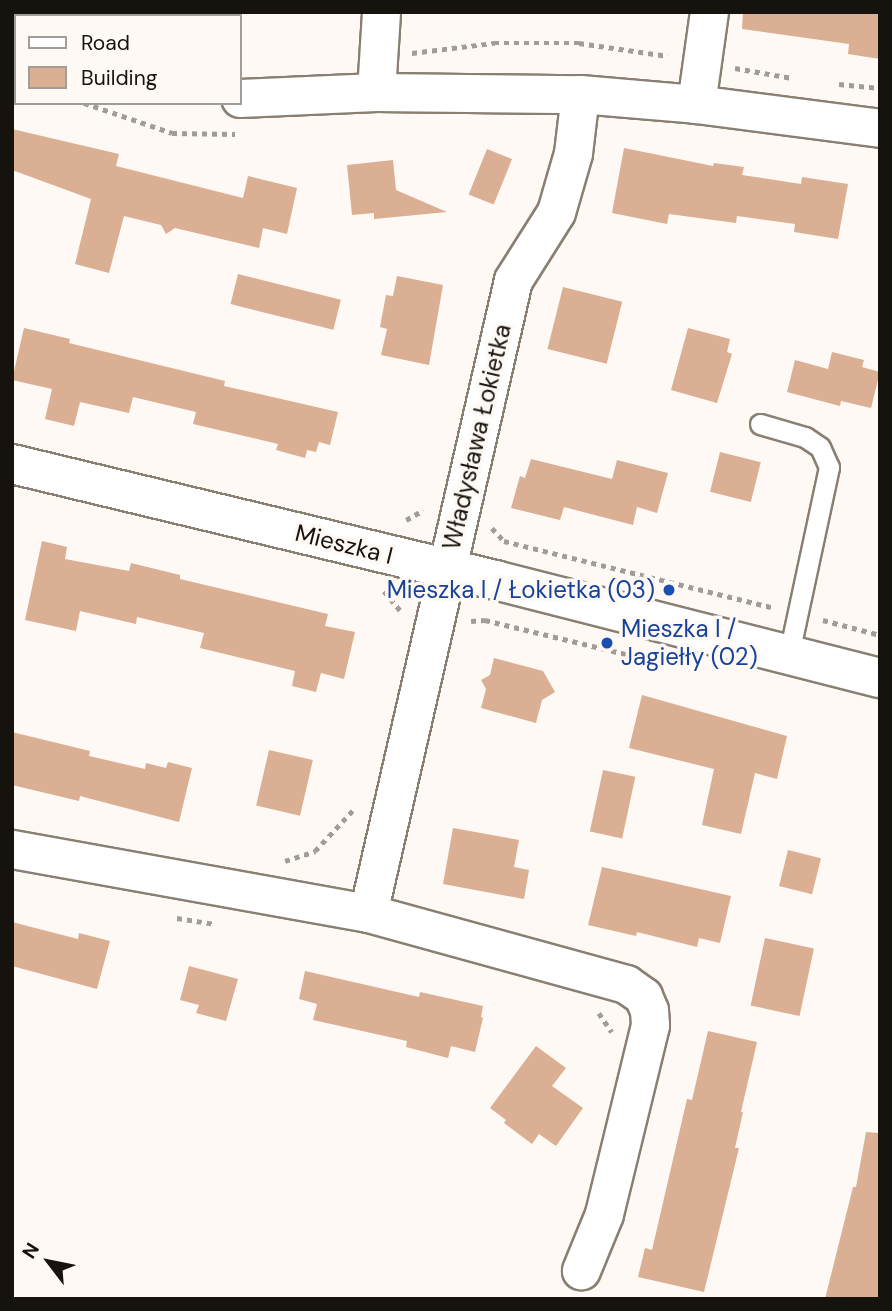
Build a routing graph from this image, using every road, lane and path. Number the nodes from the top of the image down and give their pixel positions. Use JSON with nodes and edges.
{"nodes":[{"id":1,"x":381,"y":12,"type":"edge"},
{"id":2,"x":709,"y":12,"type":"edge"},
{"id":3,"x":376,"y":92,"type":"junction"},
{"id":4,"x":580,"y":94,"type":"junction"},
{"id":5,"x":696,"y":104,"type":"junction"},
{"id":6,"x":90,"y":105,"type":"edge"},
{"id":7,"x":239,"y":116,"type":"edge"},
{"id":8,"x":880,"y":128,"type":"edge"},
{"id":9,"x":760,"y":424,"type":"dead end"},
{"id":10,"x":12,"y":464,"type":"edge"},
{"id":11,"x":446,"y":569,"type":"junction"},
{"id":12,"x":789,"y":653,"type":"junction"},
{"id":13,"x":880,"y":678,"type":"edge"},
{"id":14,"x":357,"y":806,"type":"dead end"},
{"id":15,"x":12,"y":849,"type":"edge"},
{"id":16,"x":280,"y":863,"type":"dead end"},
{"id":17,"x":368,"y":913,"type":"junction"},
{"id":18,"x":581,"y":1270,"type":"dead end"}],
"edges":[{"from":1,"to":3,"type":"street"},
{"from":2,"to":5,"type":"street"},
{"from":3,"to":4,"type":"street"},
{"from":3,"to":7,"type":"street"},
{"from":4,"to":5,"type":"street"},
{"from":4,"to":11,"type":"street","name":"Władysława Łokietka"},
{"from":5,"to":8,"type":"street"},
{"from":6,"to":7,"type":"path"},
{"from":9,"to":12,"type":"lane"},
{"from":10,"to":11,"type":"street","name":"Mieszka I"},
{"from":11,"to":12,"type":"street","name":"Mieszka I"},
{"from":11,"to":17,"type":"street","name":"Władysława Łokietka"},
{"from":12,"to":13,"type":"street","name":"Mieszka I"},
{"from":14,"to":16,"type":"path"},
{"from":15,"to":17,"type":"street"},
{"from":17,"to":18,"type":"street"}]}
